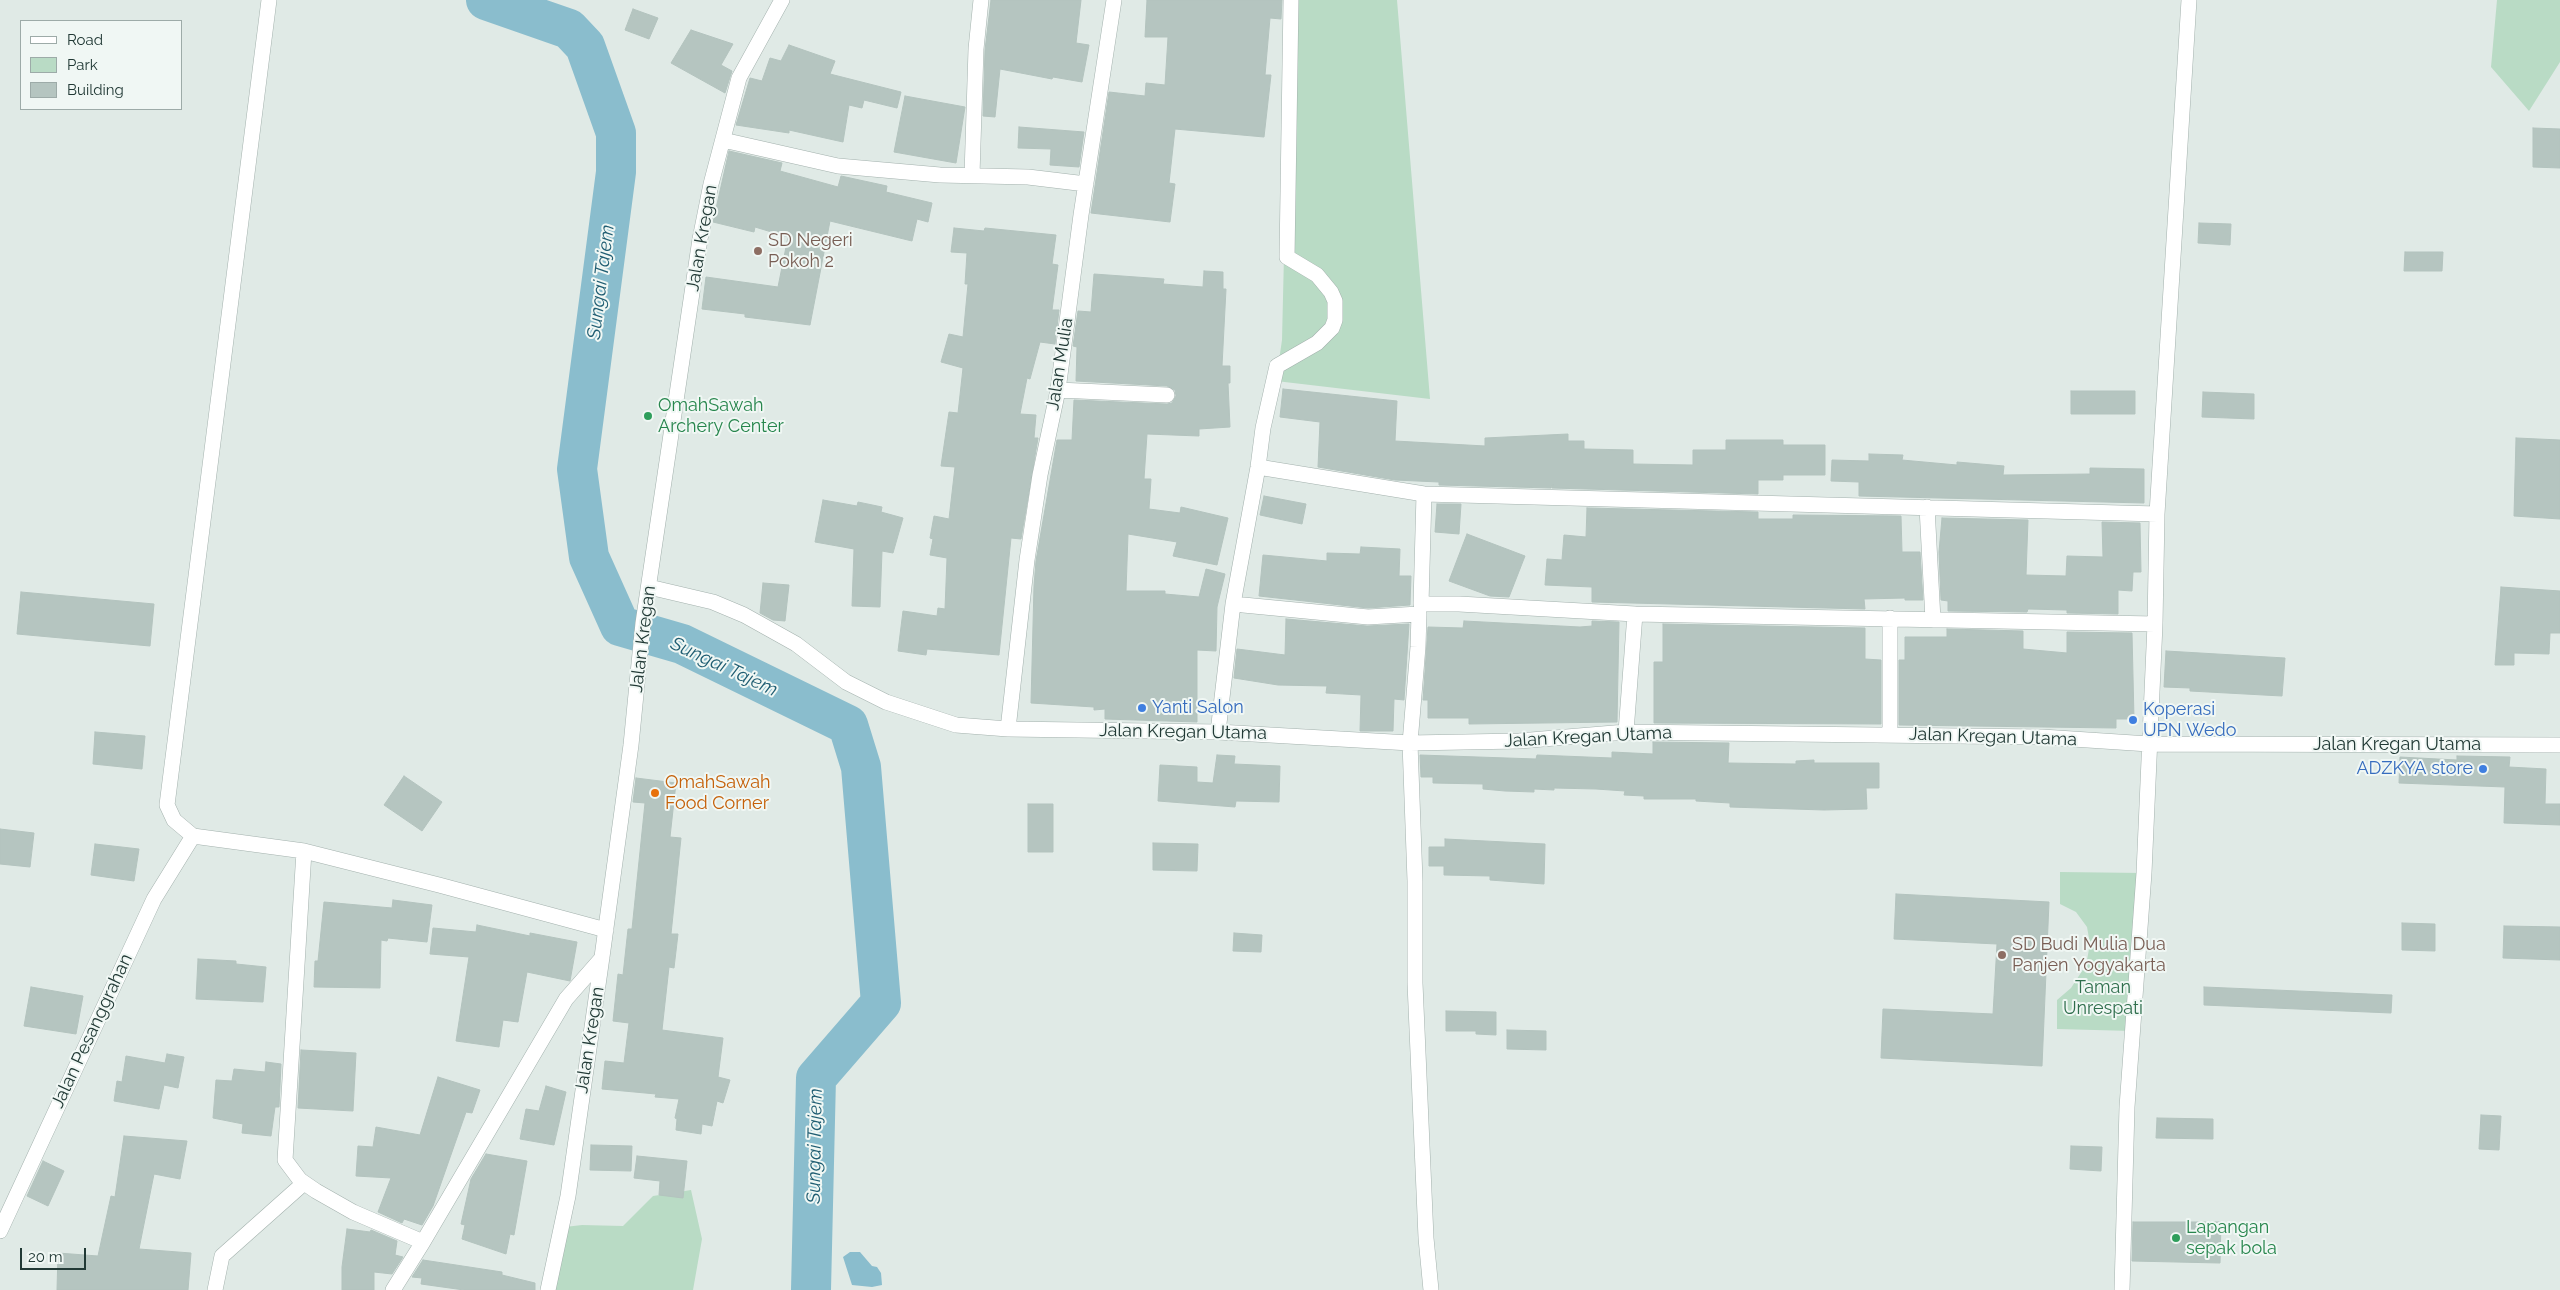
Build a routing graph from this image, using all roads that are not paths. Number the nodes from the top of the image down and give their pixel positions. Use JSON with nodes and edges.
{"nodes":[{"id":1,"x":269,"y":0,"type":"edge"},
{"id":2,"x":782,"y":0,"type":"edge"},
{"id":3,"x":981,"y":0,"type":"edge"},
{"id":4,"x":1114,"y":0,"type":"edge"},
{"id":5,"x":1291,"y":0,"type":"edge"},
{"id":6,"x":2189,"y":0,"type":"edge"},
{"id":7,"x":723,"y":140,"type":"junction"},
{"id":8,"x":972,"y":176,"type":"junction"},
{"id":9,"x":1086,"y":184,"type":"junction"},
{"id":10,"x":1058,"y":390,"type":"junction"},
{"id":11,"x":1167,"y":395,"type":"dead end"},
{"id":12,"x":1258,"y":467,"type":"junction"},
{"id":13,"x":1424,"y":494,"type":"junction"},
{"id":14,"x":1927,"y":507,"type":"junction"},
{"id":15,"x":2157,"y":514,"type":"junction"},
{"id":16,"x":649,"y":587,"type":"junction"},
{"id":17,"x":1233,"y":604,"type":"junction"},
{"id":18,"x":1635,"y":614,"type":"junction"},
{"id":19,"x":1890,"y":618,"type":"junction"},
{"id":20,"x":1933,"y":620,"type":"junction"},
{"id":21,"x":2155,"y":624,"type":"junction"},
{"id":22,"x":1008,"y":729,"type":"junction"},
{"id":23,"x":1218,"y":732,"type":"junction"},
{"id":24,"x":1626,"y":732,"type":"junction"},
{"id":25,"x":1890,"y":734,"type":"junction"},
{"id":26,"x":1410,"y":743,"type":"junction"},
{"id":27,"x":2149,"y":744,"type":"junction"},
{"id":28,"x":2560,"y":745,"type":"edge"},
{"id":29,"x":193,"y":836,"type":"junction"},
{"id":30,"x":304,"y":851,"type":"junction"},
{"id":31,"x":606,"y":930,"type":"junction"},
{"id":32,"x":602,"y":957,"type":"junction"},
{"id":33,"x":304,"y":1183,"type":"junction"},
{"id":34,"x":0,"y":1231,"type":"edge"},
{"id":35,"x":423,"y":1242,"type":"junction"},
{"id":36,"x":215,"y":1290,"type":"edge"},
{"id":37,"x":393,"y":1290,"type":"edge"},
{"id":38,"x":548,"y":1290,"type":"edge"},
{"id":39,"x":1431,"y":1290,"type":"edge"},
{"id":40,"x":2122,"y":1290,"type":"edge"}],
"edges":[{"from":1,"to":29,"type":"street"},
{"from":2,"to":7,"type":"street","name":"Jalan Kregan"},
{"from":3,"to":8,"type":"street"},
{"from":4,"to":9,"type":"street","name":"Jalan Mulia"},
{"from":5,"to":12,"type":"street"},
{"from":6,"to":15,"type":"street"},
{"from":7,"to":8,"type":"street"},
{"from":7,"to":16,"type":"street","name":"Jalan Kregan"},
{"from":8,"to":9,"type":"street"},
{"from":9,"to":10,"type":"street","name":"Jalan Mulia"},
{"from":10,"to":11,"type":"street"},
{"from":10,"to":22,"type":"street","name":"Jalan Mulia"},
{"from":12,"to":13,"type":"street"},
{"from":12,"to":17,"type":"street"},
{"from":13,"to":14,"type":"street"},
{"from":13,"to":18,"type":"street"},
{"from":14,"to":15,"type":"street"},
{"from":14,"to":20,"type":"street"},
{"from":15,"to":21,"type":"street"},
{"from":16,"to":22,"type":"street","name":"Jalan Kregan Utama"},
{"from":16,"to":31,"type":"street","name":"Jalan Kregan"},
{"from":17,"to":23,"type":"street"},
{"from":17,"to":26,"type":"street"},
{"from":18,"to":19,"type":"street"},
{"from":18,"to":24,"type":"street"},
{"from":19,"to":20,"type":"street"},
{"from":19,"to":25,"type":"street"},
{"from":20,"to":21,"type":"street"},
{"from":21,"to":27,"type":"street"},
{"from":22,"to":23,"type":"street","name":"Jalan Kregan Utama"},
{"from":23,"to":26,"type":"street","name":"Jalan Kregan Utama"},
{"from":24,"to":25,"type":"street","name":"Jalan Kregan Utama"},
{"from":24,"to":26,"type":"street","name":"Jalan Kregan Utama"},
{"from":25,"to":27,"type":"street","name":"Jalan Kregan Utama"},
{"from":26,"to":39,"type":"street"},
{"from":27,"to":28,"type":"street","name":"Jalan Kregan Utama"},
{"from":27,"to":40,"type":"street"},
{"from":29,"to":30,"type":"street"},
{"from":29,"to":34,"type":"street","name":"Jalan Pesanggrahan"},
{"from":30,"to":31,"type":"street"},
{"from":30,"to":33,"type":"street"},
{"from":31,"to":32,"type":"street","name":"Jalan Kregan"},
{"from":32,"to":35,"type":"street"},
{"from":32,"to":38,"type":"street","name":"Jalan Kregan"},
{"from":33,"to":35,"type":"street"},
{"from":33,"to":36,"type":"street"},
{"from":35,"to":37,"type":"street"}]}
